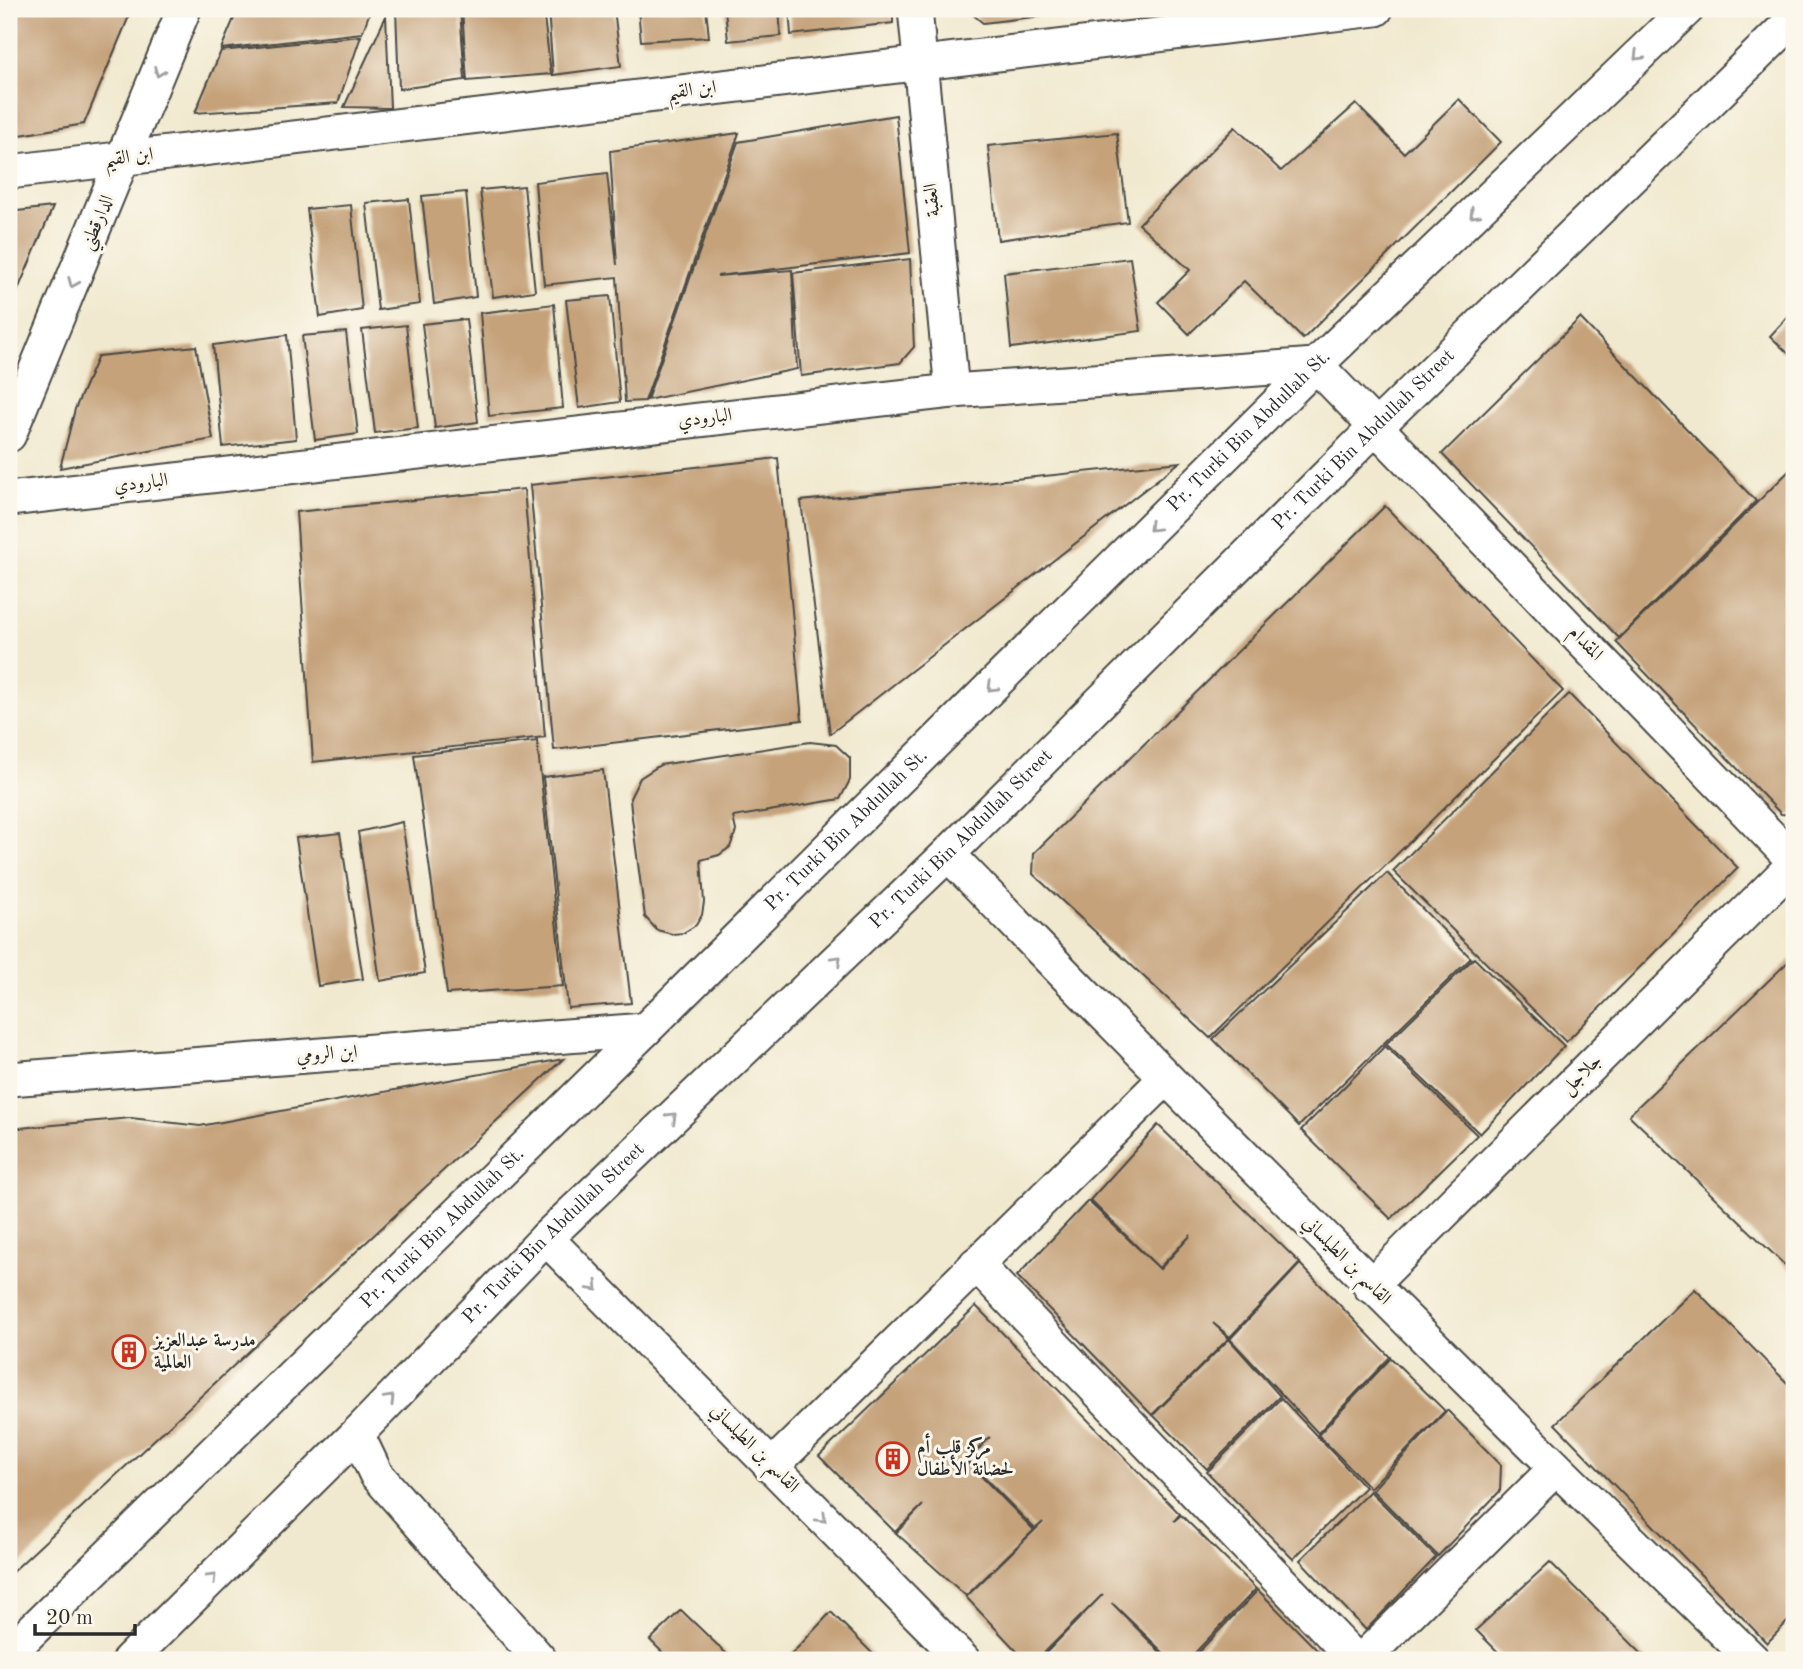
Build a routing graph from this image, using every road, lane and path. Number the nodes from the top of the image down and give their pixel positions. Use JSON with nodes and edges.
{"nodes":[{"id":1,"x":184,"y":9,"type":"edge"},
{"id":2,"x":915,"y":9,"type":"edge"},
{"id":3,"x":1376,"y":9,"type":"edge"},
{"id":4,"x":1687,"y":9,"type":"edge"},
{"id":5,"x":1791,"y":28,"type":"edge"},
{"id":6,"x":919,"y":63,"type":"junction"},
{"id":7,"x":124,"y":158,"type":"junction"},
{"id":8,"x":9,"y":172,"type":"edge"},
{"id":9,"x":1317,"y":365,"type":"junction"},
{"id":10,"x":952,"y":391,"type":"junction"},
{"id":11,"x":1375,"y":428,"type":"junction"},
{"id":12,"x":9,"y":435,"type":"edge"},
{"id":13,"x":9,"y":499,"type":"edge"},
{"id":14,"x":948,"y":854,"type":"junction"},
{"id":15,"x":1794,"y":863,"type":"edge"},
{"id":16,"x":645,"y":1030,"type":"junction"},
{"id":17,"x":9,"y":1079,"type":"edge"},
{"id":18,"x":1166,"y":1079,"type":"junction"},
{"id":19,"x":546,"y":1238,"type":"junction"},
{"id":20,"x":976,"y":1264,"type":"junction"},
{"id":21,"x":1370,"y":1286,"type":"junction"},
{"id":22,"x":357,"y":1434,"type":"junction"},
{"id":23,"x":771,"y":1466,"type":"junction"},
{"id":24,"x":1556,"y":1468,"type":"junction"},
{"id":25,"x":9,"y":1653,"type":"edge"},
{"id":26,"x":129,"y":1660,"type":"edge"},
{"id":27,"x":540,"y":1660,"type":"edge"},
{"id":28,"x":963,"y":1660,"type":"edge"},
{"id":29,"x":1356,"y":1660,"type":"edge"},
{"id":30,"x":1362,"y":1660,"type":"edge"},
{"id":31,"x":1753,"y":1660,"type":"edge"}],
"edges":[{"from":1,"to":7,"type":"street","name":"الدارقطني","one_way":true},
{"from":2,"to":6,"type":"street","name":"العقبة"},
{"from":3,"to":6,"type":"street","name":"ابن القيم"},
{"from":4,"to":9,"type":"street","name":"Pr. Turki Bin Abdullah St.","one_way":true},
{"from":5,"to":11,"type":"street","name":"Pr. Turki Bin Abdullah Street"},
{"from":6,"to":7,"type":"street","name":"ابن القيم"},
{"from":6,"to":10,"type":"street","name":"العقبة"},
{"from":7,"to":8,"type":"street","name":"ابن القيم"},
{"from":7,"to":12,"type":"street","name":"الدارقطني","one_way":true},
{"from":9,"to":10,"type":"street","name":"البارودي"},
{"from":9,"to":11,"type":"street"},
{"from":9,"to":16,"type":"street","name":"Pr. Turki Bin Abdullah St.","one_way":true},
{"from":10,"to":13,"type":"street","name":"البارودي"},
{"from":11,"to":14,"type":"street","name":"Pr. Turki Bin Abdullah Street"},
{"from":11,"to":15,"type":"street","name":"المقدام"},
{"from":14,"to":18,"type":"street","name":"القاسم بن الطيلساني"},
{"from":19,"to":14,"type":"street","name":"Pr. Turki Bin Abdullah Street","one_way":true},
{"from":15,"to":21,"type":"street","name":"جلاجل"},
{"from":16,"to":17,"type":"street","name":"ابن الرومي"},
{"from":16,"to":25,"type":"street","name":"Pr. Turki Bin Abdullah St."},
{"from":18,"to":20,"type":"street"},
{"from":18,"to":21,"type":"street","name":"القاسم بن الطيلساني"},
{"from":22,"to":19,"type":"street","name":"Pr. Turki Bin Abdullah Street","one_way":true},
{"from":19,"to":23,"type":"street","name":"القاسم بن الطيلساني","one_way":true},
{"from":20,"to":23,"type":"street"},
{"from":20,"to":29,"type":"street"},
{"from":21,"to":24,"type":"street","name":"القاسم بن الطيلساني"},
{"from":26,"to":22,"type":"street","name":"Pr. Turki Bin Abdullah Street","one_way":true},
{"from":22,"to":27,"type":"street"},
{"from":23,"to":28,"type":"street","name":"القاسم بن الطيلساني","one_way":true},
{"from":24,"to":30,"type":"street"},
{"from":24,"to":31,"type":"street","name":"القاسم بن الطيلساني"}]}
